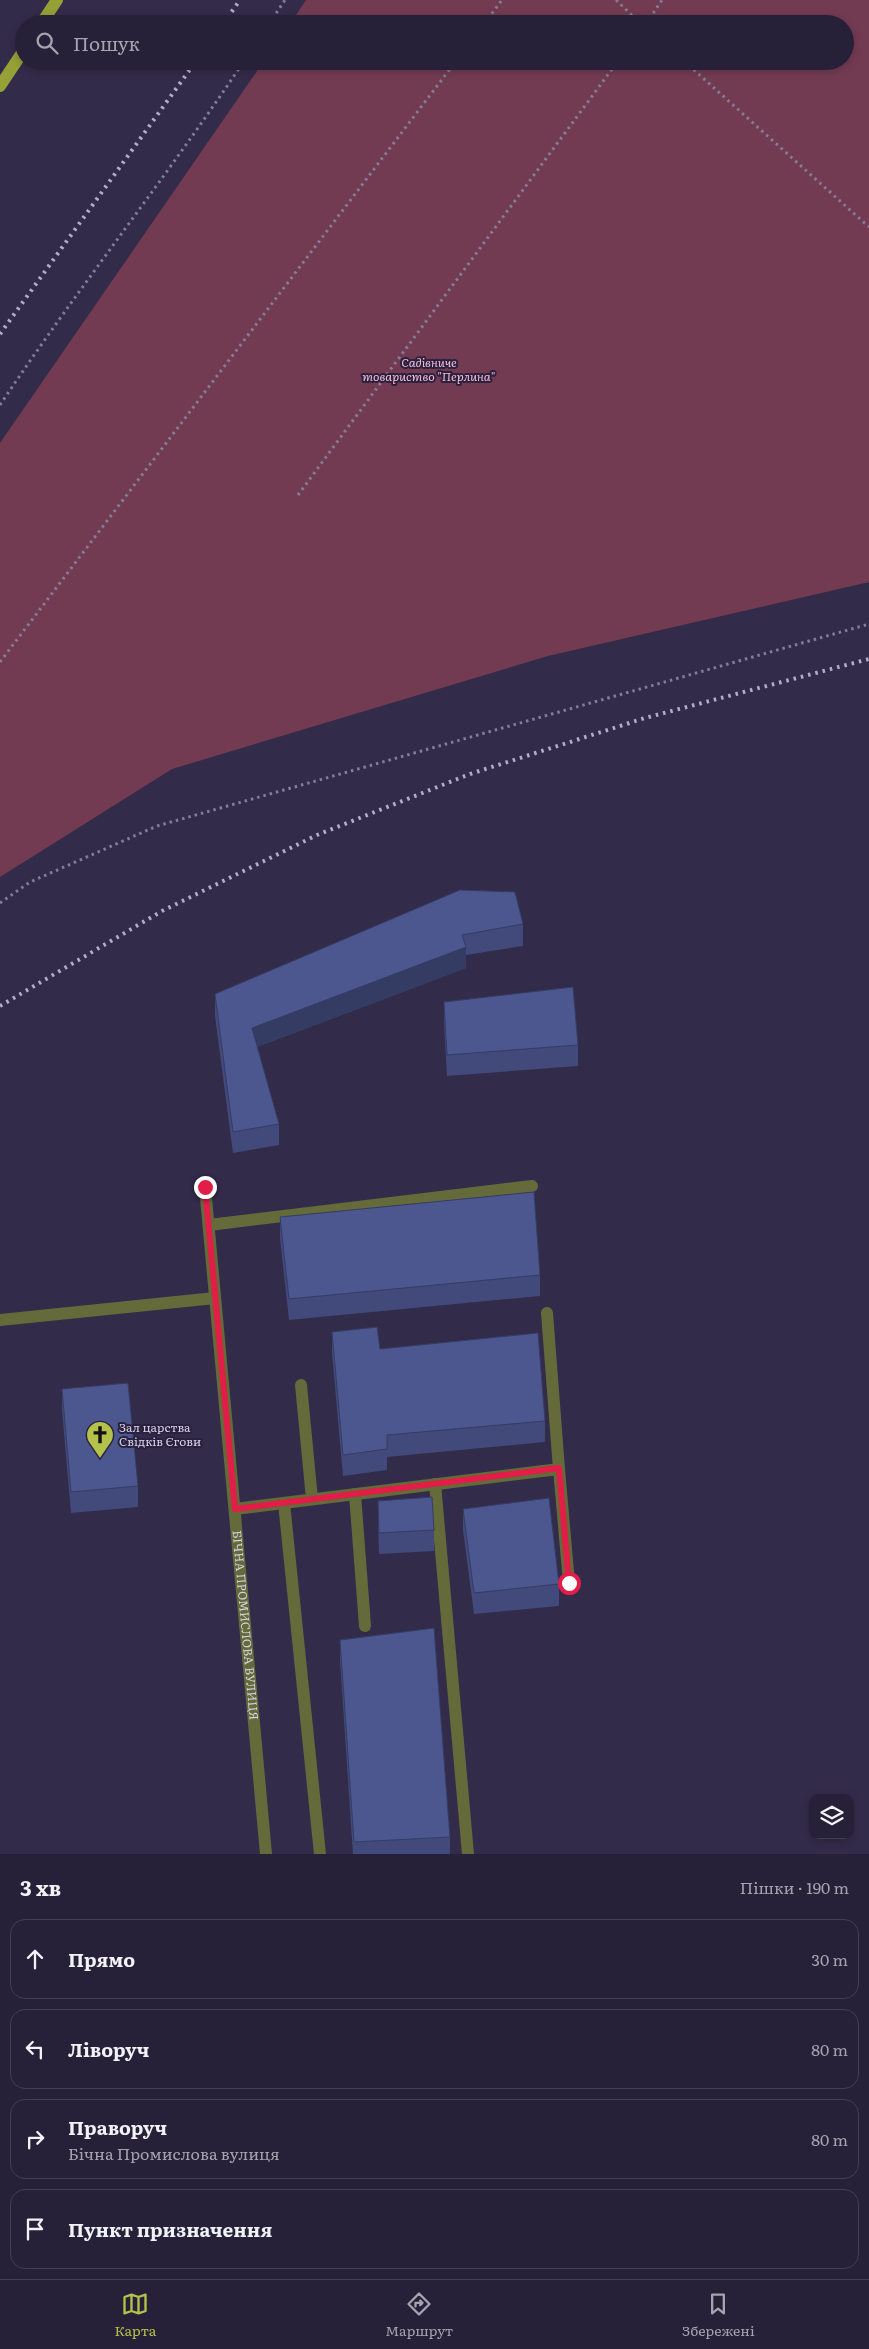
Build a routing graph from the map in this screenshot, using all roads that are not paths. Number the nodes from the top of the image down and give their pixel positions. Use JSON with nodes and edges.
{"nodes":[{"id":1,"x":57,"y":0,"type":"edge"},
{"id":2,"x":47,"y":15,"type":"edge"},
{"id":3,"x":15,"y":64,"type":"edge"},
{"id":4,"x":0,"y":86,"type":"edge"},
{"id":5,"x":532,"y":1186,"type":"dead end"},
{"id":6,"x":205,"y":1187,"type":"dead end"},
{"id":7,"x":208,"y":1225,"type":"junction"},
{"id":8,"x":215,"y":1298,"type":"junction"},
{"id":9,"x":547,"y":1313,"type":"dead end"},
{"id":10,"x":0,"y":1320,"type":"edge"},
{"id":11,"x":301,"y":1386,"type":"dead end"},
{"id":12,"x":559,"y":1468,"type":"junction"},
{"id":13,"x":435,"y":1484,"type":"junction"},
{"id":14,"x":355,"y":1494,"type":"junction"},
{"id":15,"x":312,"y":1500,"type":"junction"},
{"id":16,"x":284,"y":1503,"type":"junction"},
{"id":17,"x":235,"y":1509,"type":"junction"},
{"id":18,"x":569,"y":1583,"type":"dead end"},
{"id":19,"x":365,"y":1626,"type":"dead end"},
{"id":20,"x":266,"y":1854,"type":"edge"},
{"id":21,"x":320,"y":1854,"type":"edge"},
{"id":22,"x":468,"y":1854,"type":"edge"}],
"edges":[{"from":1,"to":2,"type":"main road"},
{"from":3,"to":4,"type":"main road"},
{"from":5,"to":7,"type":"lane"},
{"from":6,"to":7,"type":"lane","name":"БІЧНА ПРОМИСЛОВА ВУЛИЦЯ"},
{"from":7,"to":8,"type":"lane","name":"БІЧНА ПРОМИСЛОВА ВУЛИЦЯ"},
{"from":8,"to":10,"type":"lane"},
{"from":8,"to":17,"type":"lane","name":"БІЧНА ПРОМИСЛОВА ВУЛИЦЯ"},
{"from":9,"to":12,"type":"lane"},
{"from":11,"to":15,"type":"lane"},
{"from":12,"to":13,"type":"lane"},
{"from":12,"to":18,"type":"lane"},
{"from":13,"to":14,"type":"lane"},
{"from":13,"to":22,"type":"lane"},
{"from":14,"to":15,"type":"lane"},
{"from":14,"to":19,"type":"lane"},
{"from":15,"to":16,"type":"lane"},
{"from":16,"to":17,"type":"lane"},
{"from":16,"to":21,"type":"lane"},
{"from":17,"to":20,"type":"lane","name":"БІЧНА ПРОМИСЛОВА ВУЛИЦЯ"}]}
